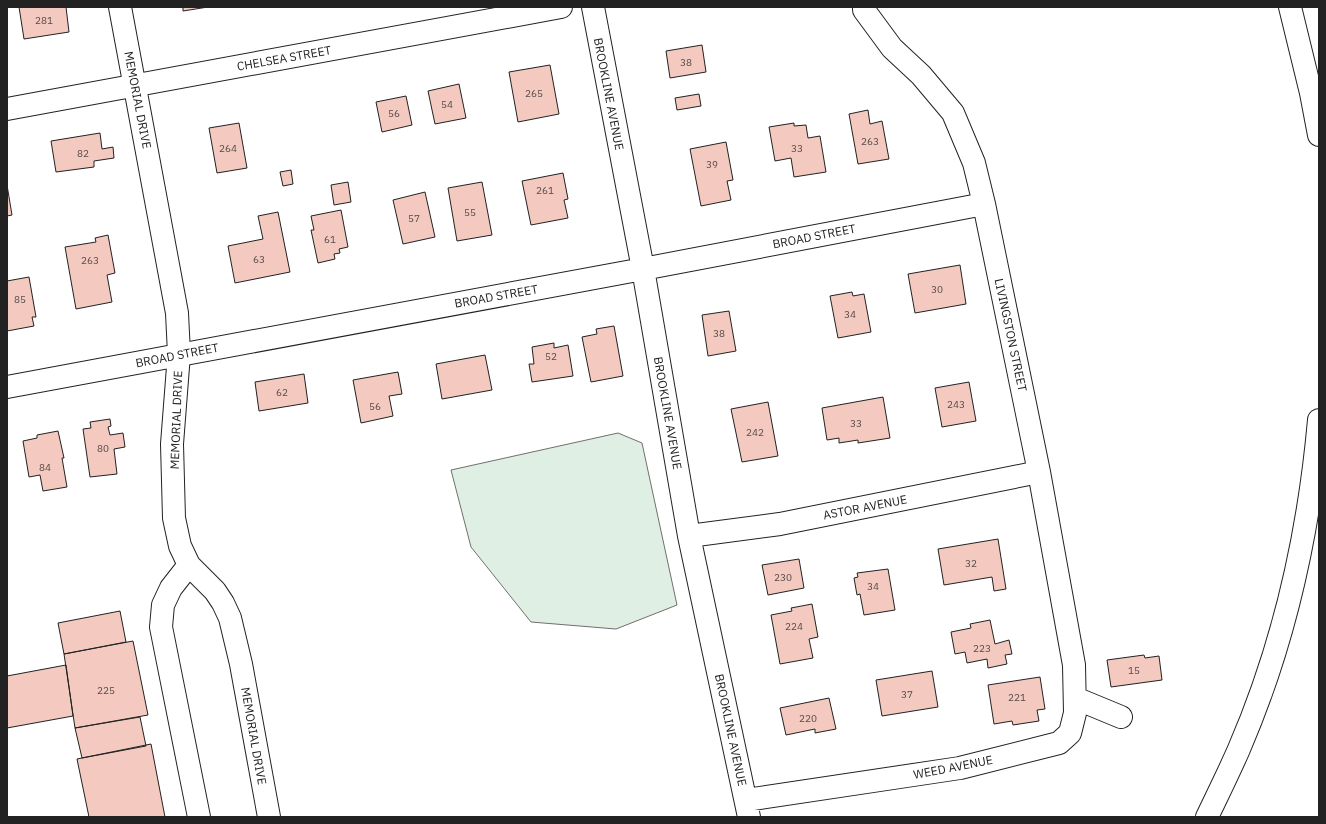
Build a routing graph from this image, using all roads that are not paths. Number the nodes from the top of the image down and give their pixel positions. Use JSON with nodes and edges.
{"nodes":[{"id":1,"x":120,"y":7,"type":"edge"},
{"id":2,"x":561,"y":7,"type":"edge"},
{"id":3,"x":593,"y":7,"type":"edge"},
{"id":4,"x":864,"y":7,"type":"edge"},
{"id":5,"x":1290,"y":7,"type":"edge"},
{"id":6,"x":135,"y":85,"type":"junction"},
{"id":7,"x":7,"y":109,"type":"edge"},
{"id":8,"x":1319,"y":135,"type":"edge"},
{"id":9,"x":984,"y":204,"type":"junction"},
{"id":10,"x":643,"y":269,"type":"junction"},
{"id":11,"x":179,"y":354,"type":"junction"},
{"id":12,"x":7,"y":387,"type":"edge"},
{"id":13,"x":1319,"y":420,"type":"edge"},
{"id":14,"x":1040,"y":472,"type":"junction"},
{"id":15,"x":689,"y":536,"type":"junction"},
{"id":16,"x":189,"y":565,"type":"junction"},
{"id":17,"x":1075,"y":698,"type":"junction"},
{"id":18,"x":1121,"y":717,"type":"dead end"},
{"id":19,"x":747,"y":808,"type":"edge"},
{"id":20,"x":199,"y":817,"type":"edge"},
{"id":21,"x":269,"y":817,"type":"edge"},
{"id":22,"x":1207,"y":817,"type":"edge"}],
"edges":[{"from":1,"to":6,"type":"main road","name":"MEMORIAL DRIVE"},
{"from":2,"to":6,"type":"main road","name":"CHELSEA STREET"},
{"from":3,"to":10,"type":"main road","name":"BROOKLINE AVENUE"},
{"from":4,"to":9,"type":"main road","name":"LIVINGSTON STREET"},
{"from":5,"to":8,"type":"main road"},
{"from":6,"to":7,"type":"main road","name":"CHELSEA STREET"},
{"from":6,"to":11,"type":"main road","name":"MEMORIAL DRIVE"},
{"from":9,"to":10,"type":"main road","name":"BROAD STREET"},
{"from":9,"to":14,"type":"main road","name":"LIVINGSTON STREET"},
{"from":10,"to":11,"type":"main road","name":"BROAD STREET"},
{"from":10,"to":15,"type":"main road","name":"BROOKLINE AVENUE"},
{"from":11,"to":12,"type":"main road","name":"BROAD STREET"},
{"from":11,"to":16,"type":"main road","name":"MEMORIAL DRIVE"},
{"from":13,"to":22,"type":"main road"},
{"from":14,"to":15,"type":"main road","name":"ASTOR AVENUE"},
{"from":14,"to":17,"type":"main road","name":"LIVINGSTON STREET"},
{"from":15,"to":19,"type":"main road","name":"BROOKLINE AVENUE"},
{"from":16,"to":20,"type":"main road"},
{"from":16,"to":21,"type":"main road","name":"MEMORIAL DRIVE"},
{"from":17,"to":18,"type":"main road"},
{"from":17,"to":19,"type":"main road","name":"WEED AVENUE"}]}
